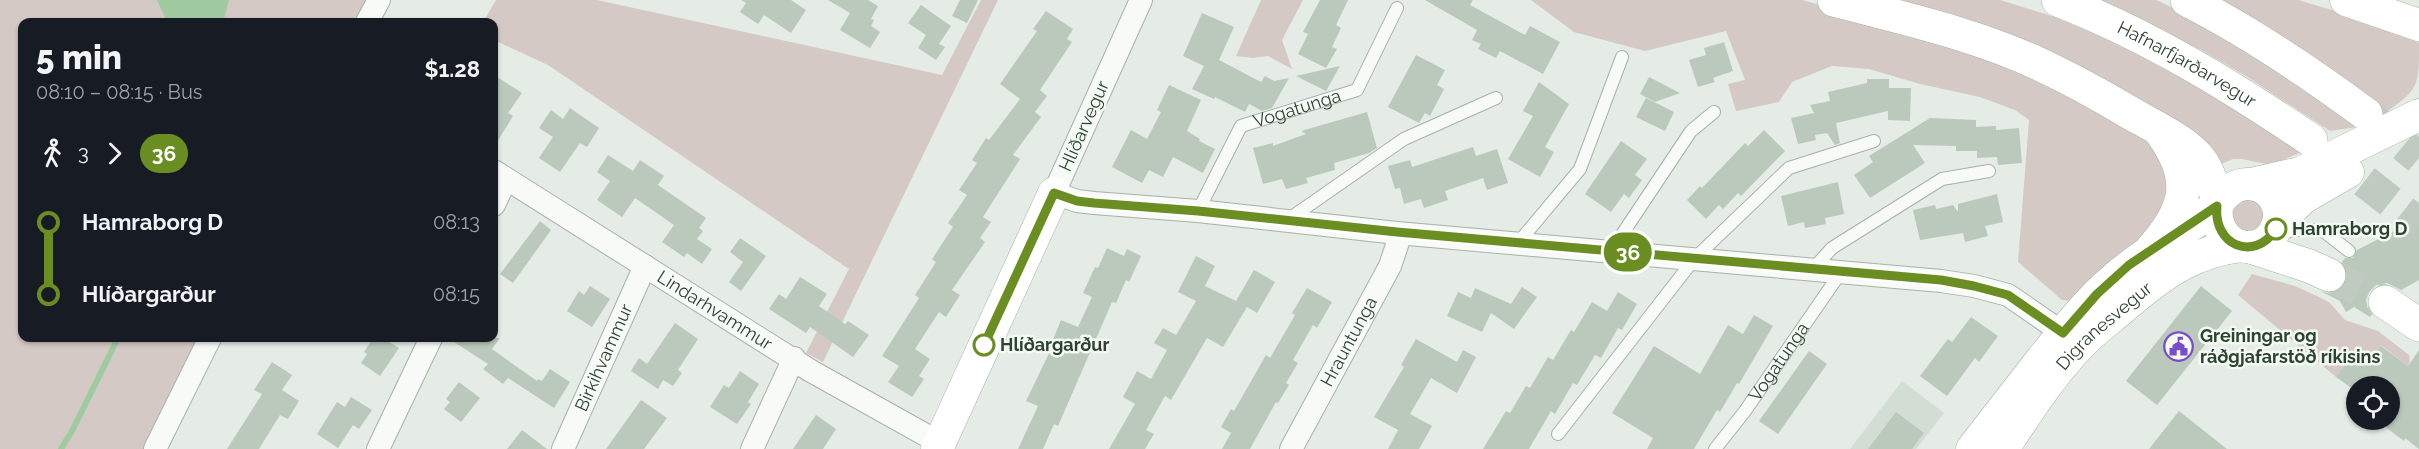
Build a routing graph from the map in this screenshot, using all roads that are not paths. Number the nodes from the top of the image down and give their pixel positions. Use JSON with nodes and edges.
{"nodes":[{"id":1,"x":379,"y":0,"type":"edge"},
{"id":2,"x":1141,"y":0,"type":"edge"},
{"id":3,"x":1834,"y":0,"type":"edge"},
{"id":4,"x":2058,"y":0,"type":"edge"},
{"id":5,"x":2187,"y":0,"type":"edge"},
{"id":6,"x":2346,"y":0,"type":"edge"},
{"id":7,"x":1397,"y":8,"type":"dead end"},
{"id":8,"x":368,"y":18,"type":"edge"},
{"id":9,"x":2414,"y":26,"type":"edge"},
{"id":10,"x":1622,"y":57,"type":"dead end"},
{"id":11,"x":1496,"y":98,"type":"dead end"},
{"id":12,"x":1714,"y":112,"type":"dead end"},
{"id":13,"x":2366,"y":114,"type":"tunnel mouth"},
{"id":14,"x":2419,"y":115,"type":"edge"},
{"id":15,"x":2159,"y":130,"type":"junction"},
{"id":16,"x":2419,"y":136,"type":"edge"},
{"id":17,"x":2311,"y":140,"type":"tunnel mouth"},
{"id":18,"x":1874,"y":141,"type":"dead end"},
{"id":19,"x":1989,"y":171,"type":"dead end"},
{"id":20,"x":500,"y":175,"type":"edge"},
{"id":21,"x":2251,"y":184,"type":"junction"},
{"id":22,"x":1054,"y":193,"type":"junction"},
{"id":23,"x":2218,"y":203,"type":"junction"},
{"id":24,"x":1198,"y":211,"type":"junction"},
{"id":25,"x":1288,"y":220,"type":"junction"},
{"id":26,"x":1397,"y":232,"type":"junction"},
{"id":27,"x":2261,"y":238,"type":"junction"},
{"id":28,"x":1518,"y":243,"type":"junction"},
{"id":29,"x":2151,"y":250,"type":"junction"},
{"id":30,"x":1611,"y":251,"type":"junction"},
{"id":31,"x":1695,"y":258,"type":"junction"},
{"id":32,"x":2339,"y":263,"type":"tunnel mouth"},
{"id":33,"x":645,"y":266,"type":"junction"},
{"id":34,"x":1812,"y":270,"type":"junction"},
{"id":35,"x":1841,"y":272,"type":"junction"},
{"id":36,"x":2071,"y":339,"type":"junction"},
{"id":37,"x":208,"y":342,"type":"edge"},
{"id":38,"x":429,"y":342,"type":"edge"},
{"id":39,"x":794,"y":358,"type":"junction"},
{"id":40,"x":1558,"y":434,"type":"dead end"},
{"id":41,"x":939,"y":446,"type":"edge"},
{"id":42,"x":155,"y":449,"type":"edge"},
{"id":43,"x":378,"y":449,"type":"edge"},
{"id":44,"x":563,"y":449,"type":"edge"},
{"id":45,"x":752,"y":449,"type":"edge"},
{"id":46,"x":1291,"y":449,"type":"edge"},
{"id":47,"x":1715,"y":449,"type":"edge"},
{"id":48,"x":1972,"y":449,"type":"edge"},
{"id":49,"x":2003,"y":449,"type":"edge"}],
"edges":[{"from":1,"to":8,"type":"street"},
{"from":2,"to":22,"type":"street","name":"Hlíðarvegur"},
{"from":3,"to":15,"type":"main road"},
{"from":4,"to":17,"type":"main road","name":"Hafnarfjarðarvegur"},
{"from":5,"to":13,"type":"main road"},
{"from":6,"to":9,"type":"street"},
{"from":7,"to":24,"type":"lane","name":"Vogatunga"},
{"from":10,"to":28,"type":"lane"},
{"from":11,"to":25,"type":"lane"},
{"from":12,"to":30,"type":"lane"},
{"from":14,"to":21,"type":"street"},
{"from":15,"to":23,"type":"main road"},
{"from":15,"to":29,"type":"main road"},
{"from":16,"to":27,"type":"street"},
{"from":18,"to":31,"type":"lane"},
{"from":19,"to":34,"type":"lane"},
{"from":20,"to":33,"type":"street","name":"Lindarhvammur"},
{"from":21,"to":23,"type":"street"},
{"from":21,"to":27,"type":"street"},
{"from":22,"to":24,"type":"street"},
{"from":22,"to":41,"type":"street","name":"Hlíðarvegur"},
{"from":23,"to":27,"type":"street"},
{"from":23,"to":29,"type":"street","name":"Digranesvegur"},
{"from":24,"to":25,"type":"street"},
{"from":25,"to":26,"type":"street"},
{"from":26,"to":28,"type":"street"},
{"from":26,"to":46,"type":"street","name":"Hrauntunga"},
{"from":27,"to":32,"type":"main road"},
{"from":27,"to":36,"type":"street","name":"Digranesvegur"},
{"from":28,"to":30,"type":"street"},
{"from":29,"to":36,"type":"street","name":"Digranesvegur"},
{"from":30,"to":31,"type":"street"},
{"from":31,"to":34,"type":"street"},
{"from":31,"to":40,"type":"lane"},
{"from":33,"to":39,"type":"street","name":"Lindarhvammur"},
{"from":33,"to":44,"type":"street","name":"Birkihvammur"},
{"from":34,"to":35,"type":"street"},
{"from":35,"to":36,"type":"street"},
{"from":35,"to":47,"type":"lane","name":"Vogatunga"},
{"from":36,"to":48,"type":"street","name":"Digranesvegur"},
{"from":36,"to":49,"type":"street","name":"Digranesvegur"},
{"from":37,"to":42,"type":"street"},
{"from":38,"to":43,"type":"street"},
{"from":39,"to":41,"type":"street","name":"Lindarhvammur"},
{"from":39,"to":45,"type":"street"}]}
